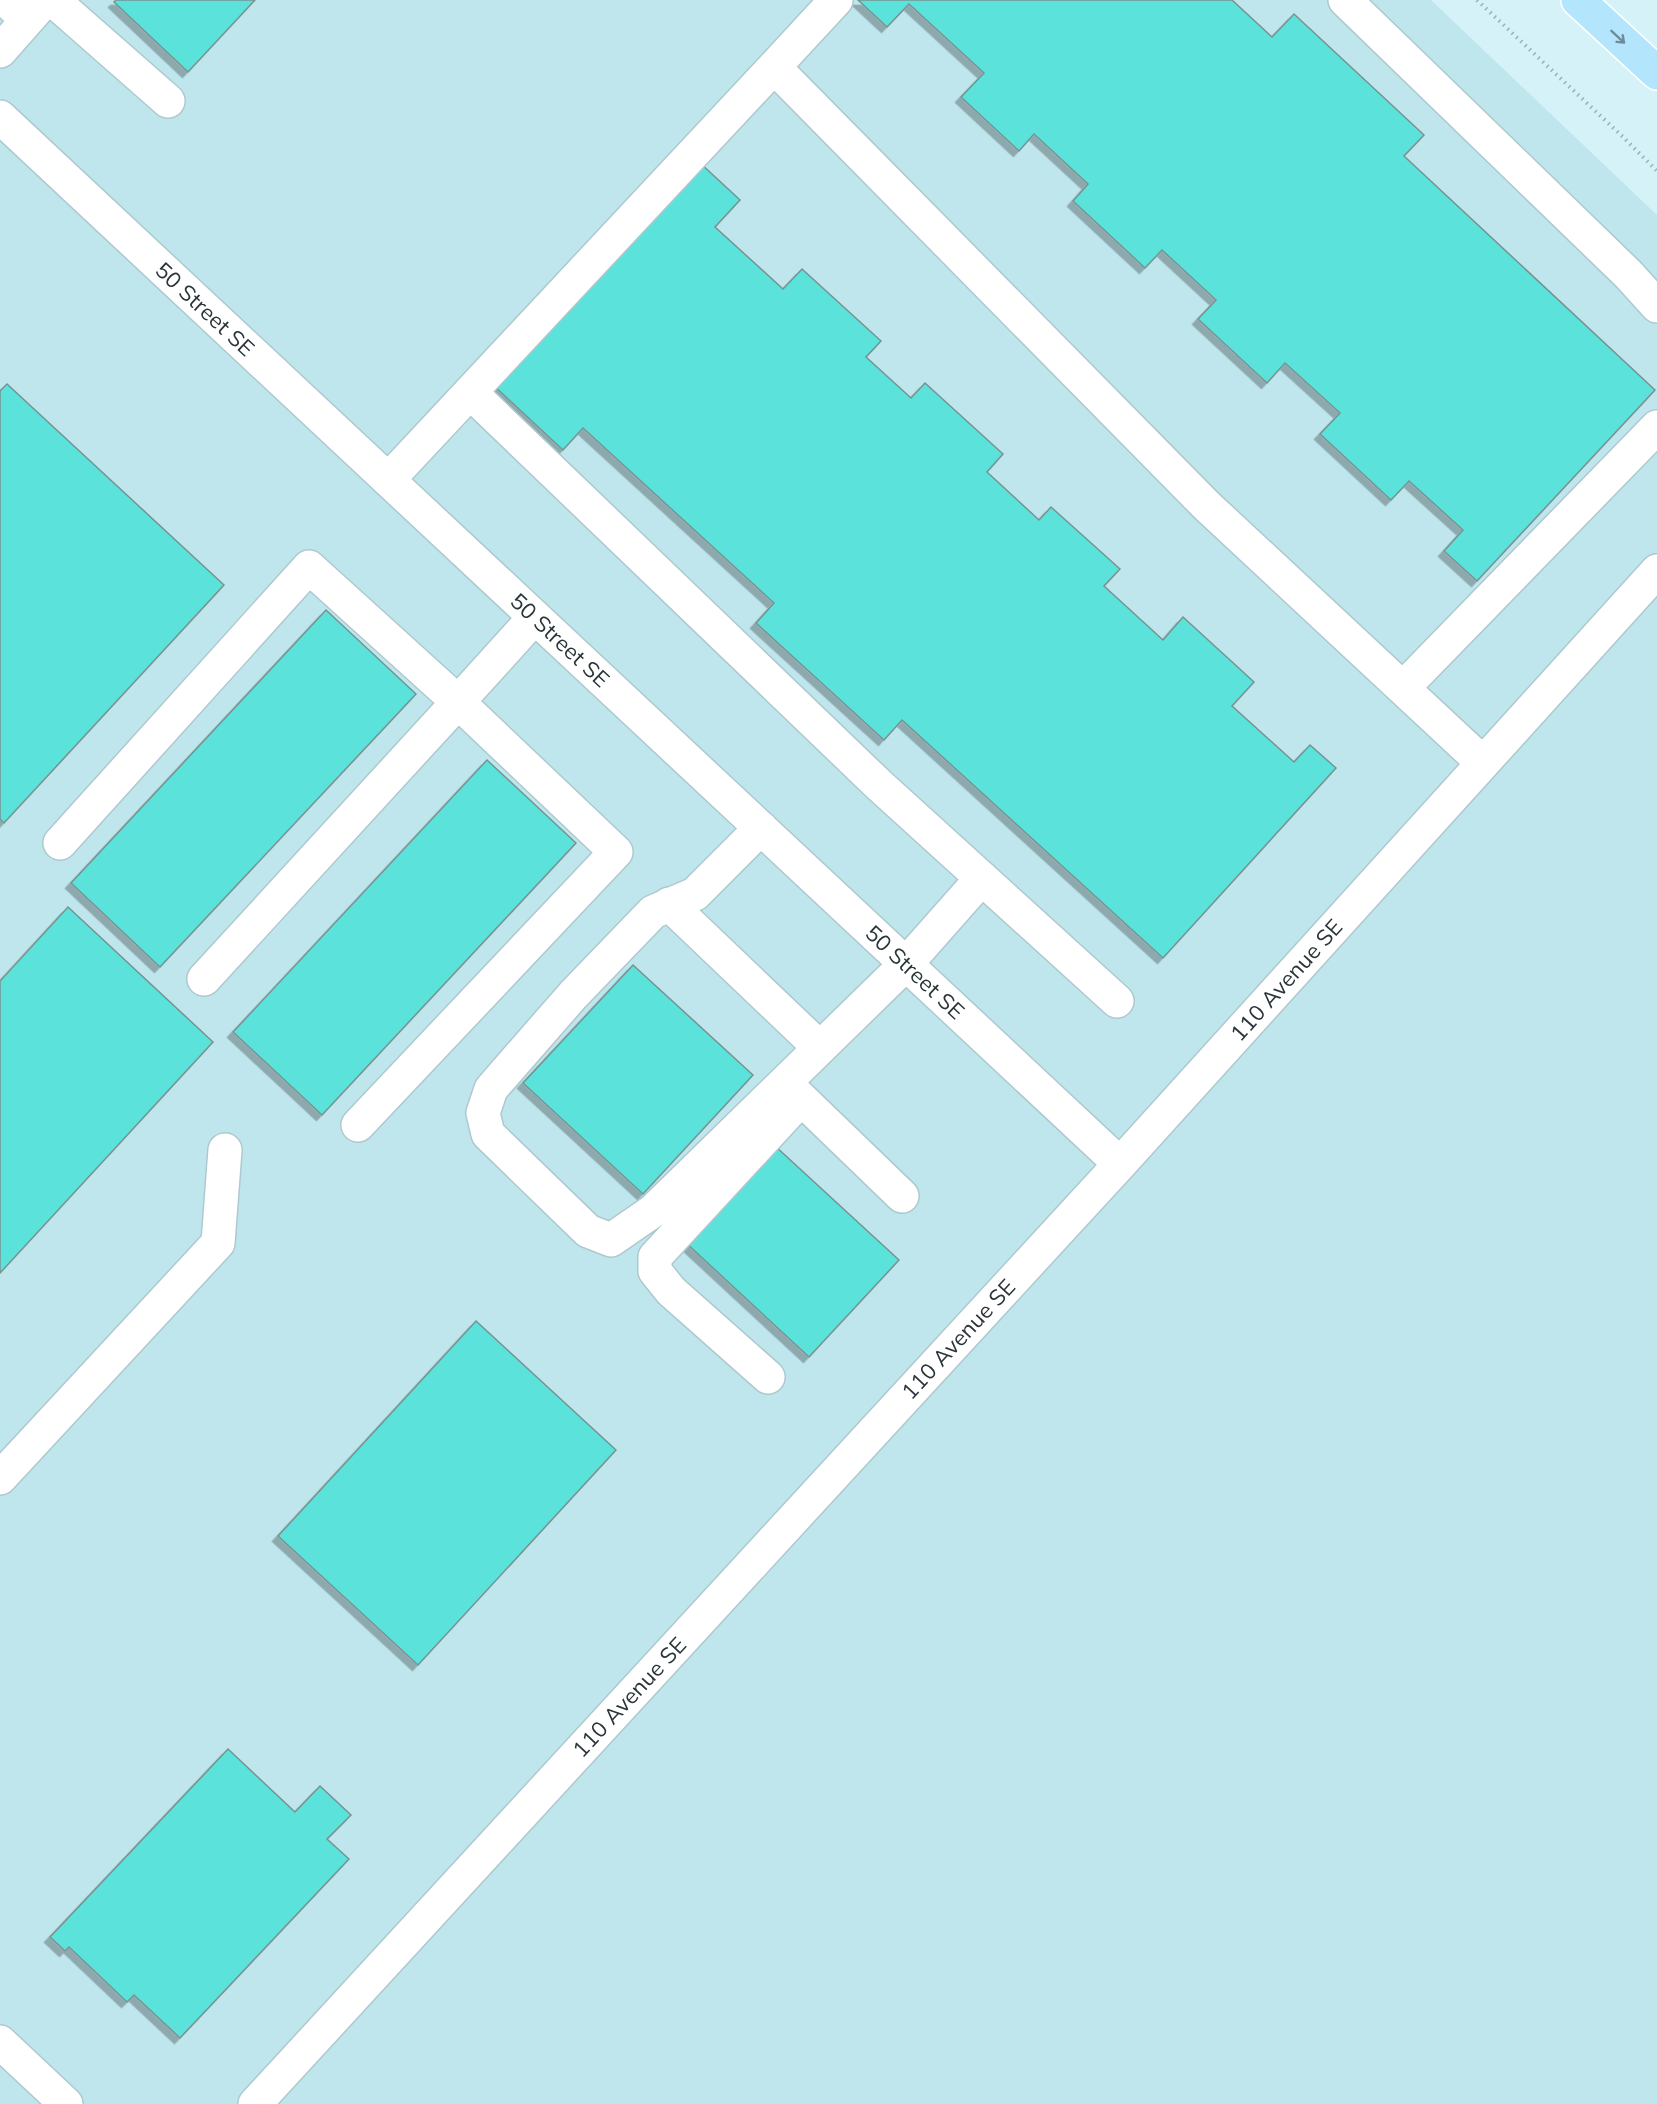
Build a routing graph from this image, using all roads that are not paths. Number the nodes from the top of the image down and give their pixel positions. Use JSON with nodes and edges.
{"nodes":[{"id":1,"x":53,"y":0,"type":"edge"},
{"id":2,"x":836,"y":0,"type":"edge"},
{"id":3,"x":1345,"y":0,"type":"edge"},
{"id":4,"x":1578,"y":0,"type":"edge"},
{"id":5,"x":26,"y":7,"type":"edge"},
{"id":6,"x":0,"y":51,"type":"edge"},
{"id":7,"x":774,"y":67,"type":"junction"},
{"id":8,"x":1657,"y":73,"type":"edge"},
{"id":9,"x":168,"y":100,"type":"dead end"},
{"id":10,"x":0,"y":117,"type":"edge"},
{"id":11,"x":1657,"y":306,"type":"edge"},
{"id":12,"x":470,"y":392,"type":"junction"},
{"id":13,"x":1657,"y":427,"type":"edge"},
{"id":14,"x":388,"y":480,"type":"junction"},
{"id":15,"x":1657,"y":571,"type":"edge"},
{"id":16,"x":535,"y":617,"type":"junction"},
{"id":17,"x":1403,"y":688,"type":"junction"},
{"id":18,"x":458,"y":702,"type":"junction"},
{"id":19,"x":1483,"y":763,"type":"junction"},
{"id":20,"x":761,"y":828,"type":"junction"},
{"id":21,"x":60,"y":843,"type":"dead end"},
{"id":22,"x":982,"y":878,"type":"junction"},
{"id":23,"x":669,"y":904,"type":"junction"},
{"id":24,"x":906,"y":964,"type":"junction"},
{"id":25,"x":204,"y":979,"type":"dead end"},
{"id":26,"x":1117,"y":1001,"type":"dead end"},
{"id":27,"x":820,"y":1048,"type":"junction"},
{"id":28,"x":793,"y":1091,"type":"junction"},
{"id":29,"x":358,"y":1125,"type":"dead end"},
{"id":30,"x":225,"y":1150,"type":"dead end"},
{"id":31,"x":1120,"y":1164,"type":"junction"},
{"id":32,"x":902,"y":1196,"type":"dead end"},
{"id":33,"x":768,"y":1377,"type":"dead end"},
{"id":34,"x":0,"y":1478,"type":"edge"},
{"id":35,"x":0,"y":2042,"type":"edge"},
{"id":36,"x":66,"y":2104,"type":"edge"},
{"id":37,"x":255,"y":2104,"type":"edge"}],
"edges":[{"from":1,"to":9,"type":"street"},
{"from":2,"to":7,"type":"street"},
{"from":3,"to":11,"type":"street"},
{"from":4,"to":8,"type":"main road","one_way":true},
{"from":5,"to":6,"type":"street"},
{"from":7,"to":12,"type":"street"},
{"from":7,"to":17,"type":"street"},
{"from":10,"to":14,"type":"street","name":"50 Street SE"},
{"from":12,"to":14,"type":"street"},
{"from":12,"to":22,"type":"street"},
{"from":13,"to":17,"type":"street"},
{"from":14,"to":16,"type":"street","name":"50 Street SE"},
{"from":15,"to":19,"type":"street","name":"110 Avenue SE"},
{"from":16,"to":18,"type":"street"},
{"from":16,"to":20,"type":"street","name":"50 Street SE"},
{"from":17,"to":19,"type":"street"},
{"from":18,"to":21,"type":"street"},
{"from":18,"to":25,"type":"street"},
{"from":18,"to":29,"type":"street"},
{"from":19,"to":31,"type":"street","name":"110 Avenue SE"},
{"from":20,"to":23,"type":"street"},
{"from":20,"to":24,"type":"street","name":"50 Street SE"},
{"from":22,"to":24,"type":"street"},
{"from":22,"to":26,"type":"street"},
{"from":23,"to":27,"type":"street"},
{"from":23,"to":28,"type":"street"},
{"from":24,"to":27,"type":"street"},
{"from":24,"to":31,"type":"street","name":"50 Street SE"},
{"from":27,"to":28,"type":"street"},
{"from":28,"to":32,"type":"street"},
{"from":28,"to":33,"type":"street"},
{"from":30,"to":34,"type":"street"},
{"from":31,"to":37,"type":"street","name":"110 Avenue SE"},
{"from":35,"to":36,"type":"street"}]}
